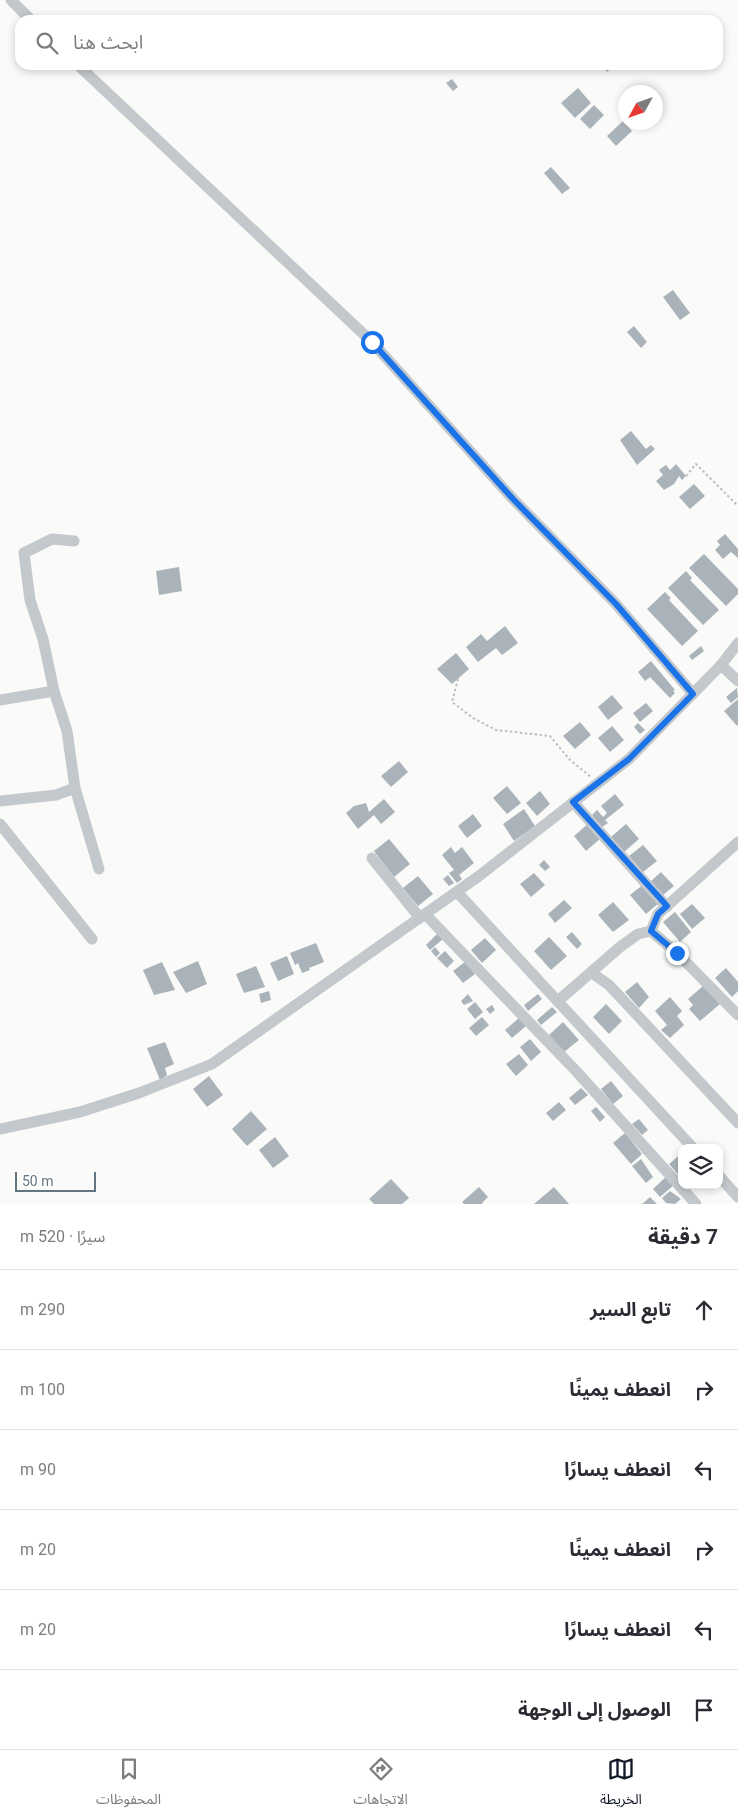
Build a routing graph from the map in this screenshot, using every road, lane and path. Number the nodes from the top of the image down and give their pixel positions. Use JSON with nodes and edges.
{"nodes":[{"id":1,"x":11,"y":0,"type":"edge"},
{"id":2,"x":26,"y":15,"type":"edge"},
{"id":3,"x":83,"y":70,"type":"edge"},
{"id":4,"x":686,"y":476,"type":"dead end"},
{"id":5,"x":738,"y":506,"type":"edge"},
{"id":6,"x":74,"y":541,"type":"dead end"},
{"id":7,"x":737,"y":647,"type":"edge"},
{"id":8,"x":721,"y":664,"type":"junction"},
{"id":9,"x":458,"y":679,"type":"dead end"},
{"id":10,"x":738,"y":681,"type":"edge"},
{"id":11,"x":54,"y":691,"type":"junction"},
{"id":12,"x":693,"y":694,"type":"junction"},
{"id":13,"x":0,"y":700,"type":"edge"},
{"id":14,"x":598,"y":783,"type":"junction"},
{"id":15,"x":75,"y":788,"type":"junction"},
{"id":16,"x":0,"y":801,"type":"edge"},
{"id":17,"x":573,"y":802,"type":"junction"},
{"id":18,"x":0,"y":824,"type":"edge"},
{"id":19,"x":738,"y":842,"type":"edge"},
{"id":20,"x":372,"y":858,"type":"dead end"},
{"id":21,"x":99,"y":869,"type":"dead end"},
{"id":22,"x":457,"y":892,"type":"junction"},
{"id":23,"x":667,"y":906,"type":"junction"},
{"id":24,"x":422,"y":916,"type":"junction"},
{"id":25,"x":651,"y":931,"type":"junction"},
{"id":26,"x":92,"y":939,"type":"dead end"},
{"id":27,"x":592,"y":973,"type":"junction"},
{"id":28,"x":558,"y":1001,"type":"junction"},
{"id":29,"x":738,"y":1015,"type":"edge"},
{"id":30,"x":738,"y":1123,"type":"edge"},
{"id":31,"x":0,"y":1129,"type":"edge"},
{"id":32,"x":689,"y":1144,"type":"edge"},
{"id":33,"x":723,"y":1180,"type":"edge"},
{"id":34,"x":738,"y":1197,"type":"edge"},
{"id":35,"x":696,"y":1204,"type":"edge"}],
"edges":[{"from":1,"to":2,"type":"street"},
{"from":3,"to":12,"type":"street"},
{"from":4,"to":5,"type":"path"},
{"from":6,"to":11,"type":"street"},
{"from":7,"to":8,"type":"street"},
{"from":8,"to":10,"type":"street"},
{"from":8,"to":12,"type":"street"},
{"from":9,"to":14,"type":"path"},
{"from":11,"to":13,"type":"street"},
{"from":11,"to":15,"type":"street"},
{"from":12,"to":14,"type":"street"},
{"from":14,"to":17,"type":"street"},
{"from":15,"to":16,"type":"street"},
{"from":15,"to":21,"type":"street"},
{"from":17,"to":22,"type":"street"},
{"from":17,"to":23,"type":"street"},
{"from":18,"to":26,"type":"street"},
{"from":19,"to":23,"type":"street"},
{"from":20,"to":24,"type":"street"},
{"from":22,"to":24,"type":"street"},
{"from":22,"to":28,"type":"street"},
{"from":23,"to":25,"type":"street"},
{"from":24,"to":31,"type":"street"},
{"from":24,"to":35,"type":"street"},
{"from":25,"to":27,"type":"street"},
{"from":25,"to":29,"type":"street"},
{"from":27,"to":28,"type":"street"},
{"from":27,"to":30,"type":"street"},
{"from":28,"to":32,"type":"street"},
{"from":33,"to":34,"type":"street"}]}
